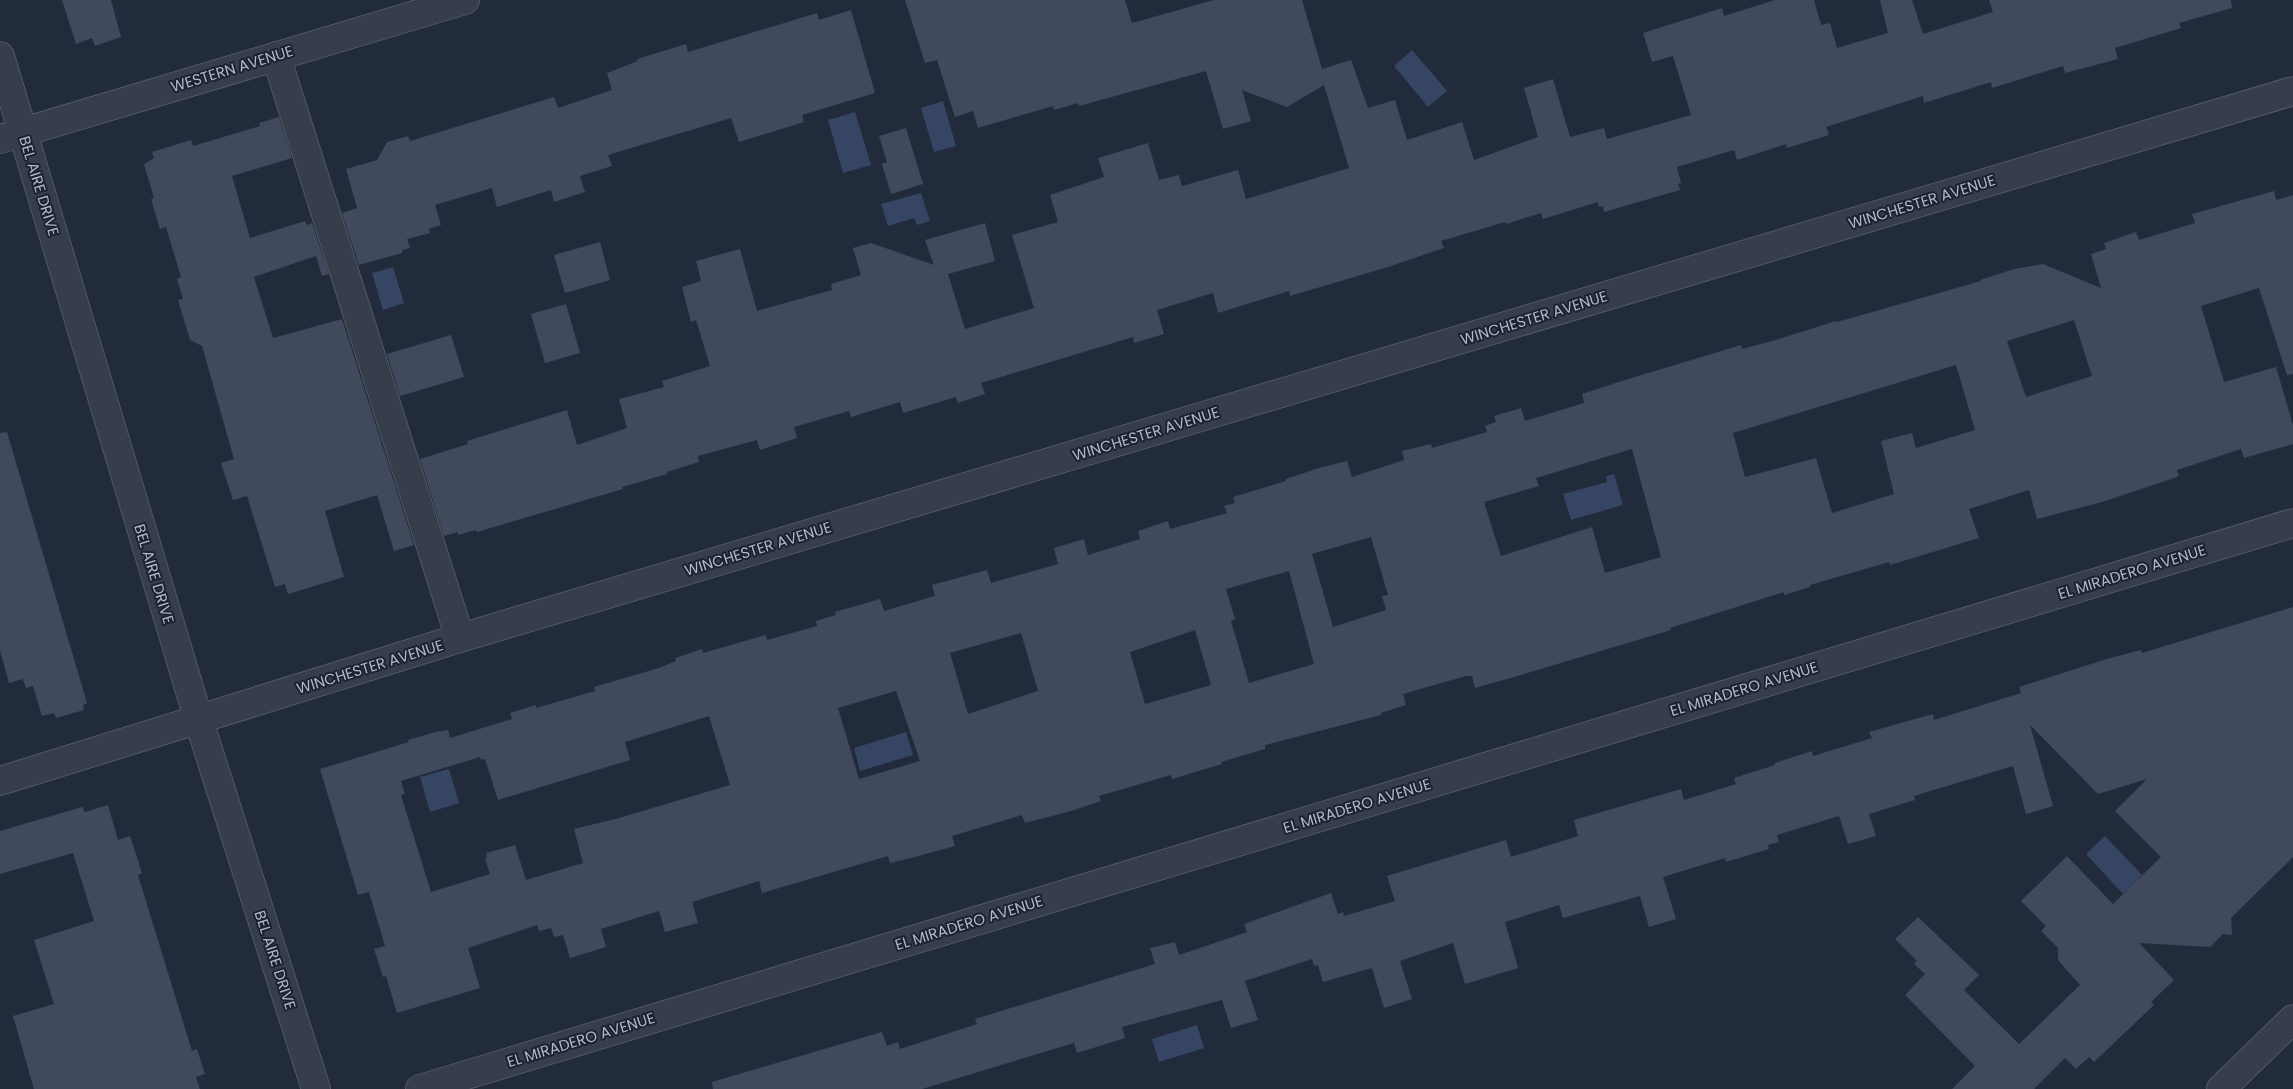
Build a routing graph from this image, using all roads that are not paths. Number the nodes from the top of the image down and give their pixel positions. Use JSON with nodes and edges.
{"nodes":[{"id":1,"x":465,"y":0,"type":"edge"},
{"id":2,"x":0,"y":56,"type":"edge"},
{"id":3,"x":276,"y":56,"type":"junction"},
{"id":4,"x":2293,"y":91,"type":"edge"},
{"id":5,"x":11,"y":135,"type":"edge"},
{"id":6,"x":2293,"y":523,"type":"edge"},
{"id":7,"x":460,"y":638,"type":"junction"},
{"id":8,"x":199,"y":721,"type":"junction"},
{"id":9,"x":0,"y":781,"type":"edge"},
{"id":10,"x":2293,"y":1019,"type":"edge"},
{"id":11,"x":316,"y":1089,"type":"edge"},
{"id":12,"x":420,"y":1089,"type":"edge"},
{"id":13,"x":2221,"y":1089,"type":"edge"}],
"edges":[{"from":1,"to":3,"type":"street","name":"WESTERN AVENUE"},
{"from":2,"to":5,"type":"street","name":"BEL AIRE DRIVE"},
{"from":3,"to":5,"type":"street","name":"WESTERN AVENUE"},
{"from":3,"to":7,"type":"street"},
{"from":4,"to":7,"type":"street","name":"WINCHESTER AVENUE"},
{"from":5,"to":8,"type":"street","name":"BEL AIRE DRIVE"},
{"from":6,"to":12,"type":"street","name":"EL MIRADERO AVENUE"},
{"from":7,"to":8,"type":"street","name":"WINCHESTER AVENUE"},
{"from":8,"to":9,"type":"street","name":"WINCHESTER AVENUE"},
{"from":8,"to":11,"type":"street","name":"BEL AIRE DRIVE"},
{"from":10,"to":13,"type":"street"}]}
